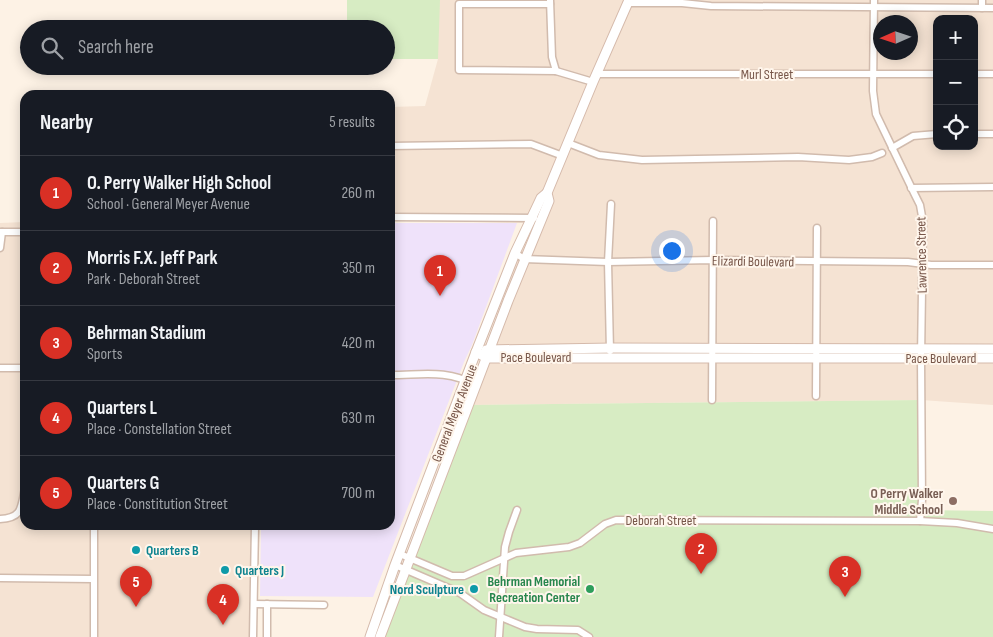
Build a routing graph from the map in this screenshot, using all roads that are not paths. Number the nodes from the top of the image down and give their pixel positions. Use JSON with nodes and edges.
{"nodes":[{"id":1,"x":982,"y":0,"type":"edge"},
{"id":2,"x":628,"y":1,"type":"edge"},
{"id":3,"x":550,"y":2,"type":"edge"},
{"id":4,"x":766,"y":3,"type":"edge"},
{"id":5,"x":874,"y":3,"type":"edge"},
{"id":6,"x":982,"y":8,"type":"junction"},
{"id":7,"x":993,"y":8,"type":"edge"},
{"id":8,"x":556,"y":71,"type":"junction"},
{"id":9,"x":873,"y":74,"type":"junction"},
{"id":10,"x":933,"y":74,"type":"edge"},
{"id":11,"x":978,"y":74,"type":"edge"},
{"id":12,"x":993,"y":74,"type":"edge"},
{"id":13,"x":595,"y":78,"type":"junction"},
{"id":14,"x":933,"y":134,"type":"edge"},
{"id":15,"x":978,"y":134,"type":"edge"},
{"id":16,"x":993,"y":134,"type":"edge"},
{"id":17,"x":568,"y":144,"type":"junction"},
{"id":18,"x":395,"y":146,"type":"edge"},
{"id":19,"x":892,"y":148,"type":"junction"},
{"id":20,"x":882,"y":153,"type":"dead end"},
{"id":21,"x":563,"y":156,"type":"junction"},
{"id":22,"x":993,"y":187,"type":"edge"},
{"id":23,"x":911,"y":188,"type":"junction"},
{"id":24,"x":612,"y":204,"type":"dead end"},
{"id":25,"x":395,"y":217,"type":"edge"},
{"id":26,"x":536,"y":219,"type":"junction"},
{"id":27,"x":713,"y":221,"type":"dead end"},
{"id":28,"x":817,"y":228,"type":"dead end"},
{"id":29,"x":1,"y":232,"type":"edge"},
{"id":30,"x":20,"y":232,"type":"edge"},
{"id":31,"x":0,"y":248,"type":"edge"},
{"id":32,"x":515,"y":253,"type":"junction"},
{"id":33,"x":524,"y":259,"type":"junction"},
{"id":34,"x":713,"y":260,"type":"junction"},
{"id":35,"x":816,"y":261,"type":"junction"},
{"id":36,"x":608,"y":262,"type":"junction"},
{"id":37,"x":922,"y":263,"type":"junction"},
{"id":38,"x":993,"y":265,"type":"edge"},
{"id":39,"x":993,"y":349,"type":"edge"},
{"id":40,"x":476,"y":352,"type":"junction"},
{"id":41,"x":488,"y":353,"type":"junction"},
{"id":42,"x":610,"y":353,"type":"junction"},
{"id":43,"x":712,"y":353,"type":"junction"},
{"id":44,"x":817,"y":353,"type":"junction"},
{"id":45,"x":921,"y":353,"type":"junction"},
{"id":46,"x":993,"y":358,"type":"edge"},
{"id":47,"x":0,"y":368,"type":"edge"},
{"id":48,"x":20,"y":368,"type":"edge"},
{"id":49,"x":395,"y":375,"type":"edge"},
{"id":50,"x":466,"y":380,"type":"junction"},
{"id":51,"x":476,"y":385,"type":"junction"},
{"id":52,"x":816,"y":396,"type":"dead end"},
{"id":53,"x":712,"y":400,"type":"dead end"},
{"id":54,"x":20,"y":509,"type":"edge"},
{"id":55,"x":517,"y":510,"type":"dead end"},
{"id":56,"x":0,"y":519,"type":"edge"},
{"id":57,"x":920,"y":521,"type":"junction"},
{"id":58,"x":993,"y":528,"type":"edge"},
{"id":59,"x":94,"y":530,"type":"edge"},
{"id":60,"x":255,"y":530,"type":"edge"},
{"id":61,"x":400,"y":554,"type":"junction"},
{"id":62,"x":410,"y":559,"type":"junction"},
{"id":63,"x":504,"y":559,"type":"junction"},
{"id":64,"x":395,"y":565,"type":"junction"},
{"id":65,"x":406,"y":570,"type":"junction"},
{"id":66,"x":0,"y":578,"type":"edge"},
{"id":67,"x":93,"y":579,"type":"junction"},
{"id":68,"x":254,"y":604,"type":"junction"},
{"id":69,"x":267,"y":604,"type":"junction"},
{"id":70,"x":324,"y":605,"type":"dead end"},
{"id":71,"x":500,"y":616,"type":"junction"},
{"id":72,"x":94,"y":637,"type":"edge"},
{"id":73,"x":253,"y":637,"type":"edge"},
{"id":74,"x":267,"y":637,"type":"edge"},
{"id":75,"x":370,"y":637,"type":"edge"},
{"id":76,"x":380,"y":637,"type":"edge"},
{"id":77,"x":499,"y":637,"type":"edge"},
{"id":78,"x":589,"y":637,"type":"edge"}],
"edges":[{"from":1,"to":6,"type":"street"},
{"from":2,"to":4,"type":"street"},
{"from":2,"to":13,"type":"main road","name":"General Meyer Avenue"},
{"from":3,"to":8,"type":"street"},
{"from":3,"to":8,"type":"street","name":"Murl Street"},
{"from":4,"to":5,"type":"street"},
{"from":5,"to":6,"type":"street"},
{"from":5,"to":9,"type":"street","name":"Lawrence Street"},
{"from":6,"to":7,"type":"street"},
{"from":8,"to":13,"type":"street","name":"Murl Street"},
{"from":9,"to":10,"type":"street","name":"Murl Street"},
{"from":9,"to":13,"type":"street","name":"Murl Street"},
{"from":9,"to":19,"type":"street","name":"Lawrence Street"},
{"from":11,"to":12,"type":"street"},
{"from":13,"to":17,"type":"main road","name":"General Meyer Avenue"},
{"from":14,"to":19,"type":"street"},
{"from":15,"to":16,"type":"street"},
{"from":17,"to":20,"type":"street"},
{"from":17,"to":21,"type":"main road","name":"General Meyer Avenue"},
{"from":18,"to":21,"type":"street"},
{"from":19,"to":23,"type":"street","name":"Lawrence Street"},
{"from":21,"to":26,"type":"main road","name":"General Meyer Avenue"},
{"from":22,"to":23,"type":"street"},
{"from":23,"to":37,"type":"street","name":"Lawrence Street"},
{"from":24,"to":36,"type":"street"},
{"from":25,"to":26,"type":"street"},
{"from":26,"to":32,"type":"main road","name":"General Meyer Avenue"},
{"from":26,"to":33,"type":"main road","name":"General Meyer Avenue"},
{"from":27,"to":34,"type":"street"},
{"from":28,"to":35,"type":"street"},
{"from":29,"to":30,"type":"street"},
{"from":29,"to":31,"type":"street"},
{"from":32,"to":33,"type":"street"},
{"from":32,"to":40,"type":"main road","name":"General Meyer Avenue"},
{"from":33,"to":36,"type":"street","name":"Elizardi Boulevard"},
{"from":33,"to":41,"type":"main road","name":"General Meyer Avenue"},
{"from":34,"to":35,"type":"street","name":"Elizardi Boulevard"},
{"from":34,"to":36,"type":"street","name":"Elizardi Boulevard"},
{"from":34,"to":43,"type":"street"},
{"from":35,"to":37,"type":"street","name":"Elizardi Boulevard"},
{"from":35,"to":44,"type":"street"},
{"from":36,"to":42,"type":"street"},
{"from":37,"to":38,"type":"street","name":"Elizardi Boulevard"},
{"from":37,"to":45,"type":"street","name":"Lawrence Street"},
{"from":39,"to":45,"type":"main road","name":"Pace Boulevard"},
{"from":40,"to":41,"type":"main road","name":"Pace Boulevard"},
{"from":40,"to":50,"type":"main road","name":"General Meyer Avenue"},
{"from":41,"to":42,"type":"main road","name":"Pace Boulevard"},
{"from":41,"to":51,"type":"main road","name":"General Meyer Avenue"},
{"from":42,"to":43,"type":"main road","name":"Pace Boulevard"},
{"from":43,"to":44,"type":"main road","name":"Pace Boulevard"},
{"from":43,"to":53,"type":"street"},
{"from":44,"to":45,"type":"main road","name":"Pace Boulevard"},
{"from":44,"to":52,"type":"street"},
{"from":45,"to":46,"type":"main road","name":"Pace Boulevard"},
{"from":45,"to":57,"type":"street","name":"Lawrence Street"},
{"from":47,"to":48,"type":"street"},
{"from":49,"to":50,"type":"street"},
{"from":50,"to":51,"type":"street"},
{"from":50,"to":61,"type":"main road","name":"General Meyer Avenue"},
{"from":51,"to":62,"type":"main road","name":"General Meyer Avenue"},
{"from":54,"to":56,"type":"street"},
{"from":55,"to":63,"type":"street"},
{"from":57,"to":58,"type":"street"},
{"from":57,"to":63,"type":"street","name":"Deborah Street"},
{"from":59,"to":67,"type":"street"},
{"from":60,"to":68,"type":"street"},
{"from":61,"to":62,"type":"street","name":"Deborah Street"},
{"from":61,"to":64,"type":"main road","name":"General Meyer Avenue"},
{"from":62,"to":63,"type":"street","name":"Deborah Street"},
{"from":62,"to":65,"type":"main road","name":"General Meyer Avenue"},
{"from":63,"to":71,"type":"street"},
{"from":64,"to":65,"type":"street"},
{"from":64,"to":75,"type":"main road","name":"General Meyer Avenue"},
{"from":65,"to":71,"type":"street"},
{"from":65,"to":76,"type":"main road","name":"General Meyer Avenue"},
{"from":66,"to":67,"type":"street"},
{"from":67,"to":72,"type":"street"},
{"from":68,"to":69,"type":"street"},
{"from":68,"to":73,"type":"street"},
{"from":69,"to":70,"type":"street"},
{"from":69,"to":74,"type":"street"},
{"from":71,"to":77,"type":"street"},
{"from":71,"to":78,"type":"street"}]}
